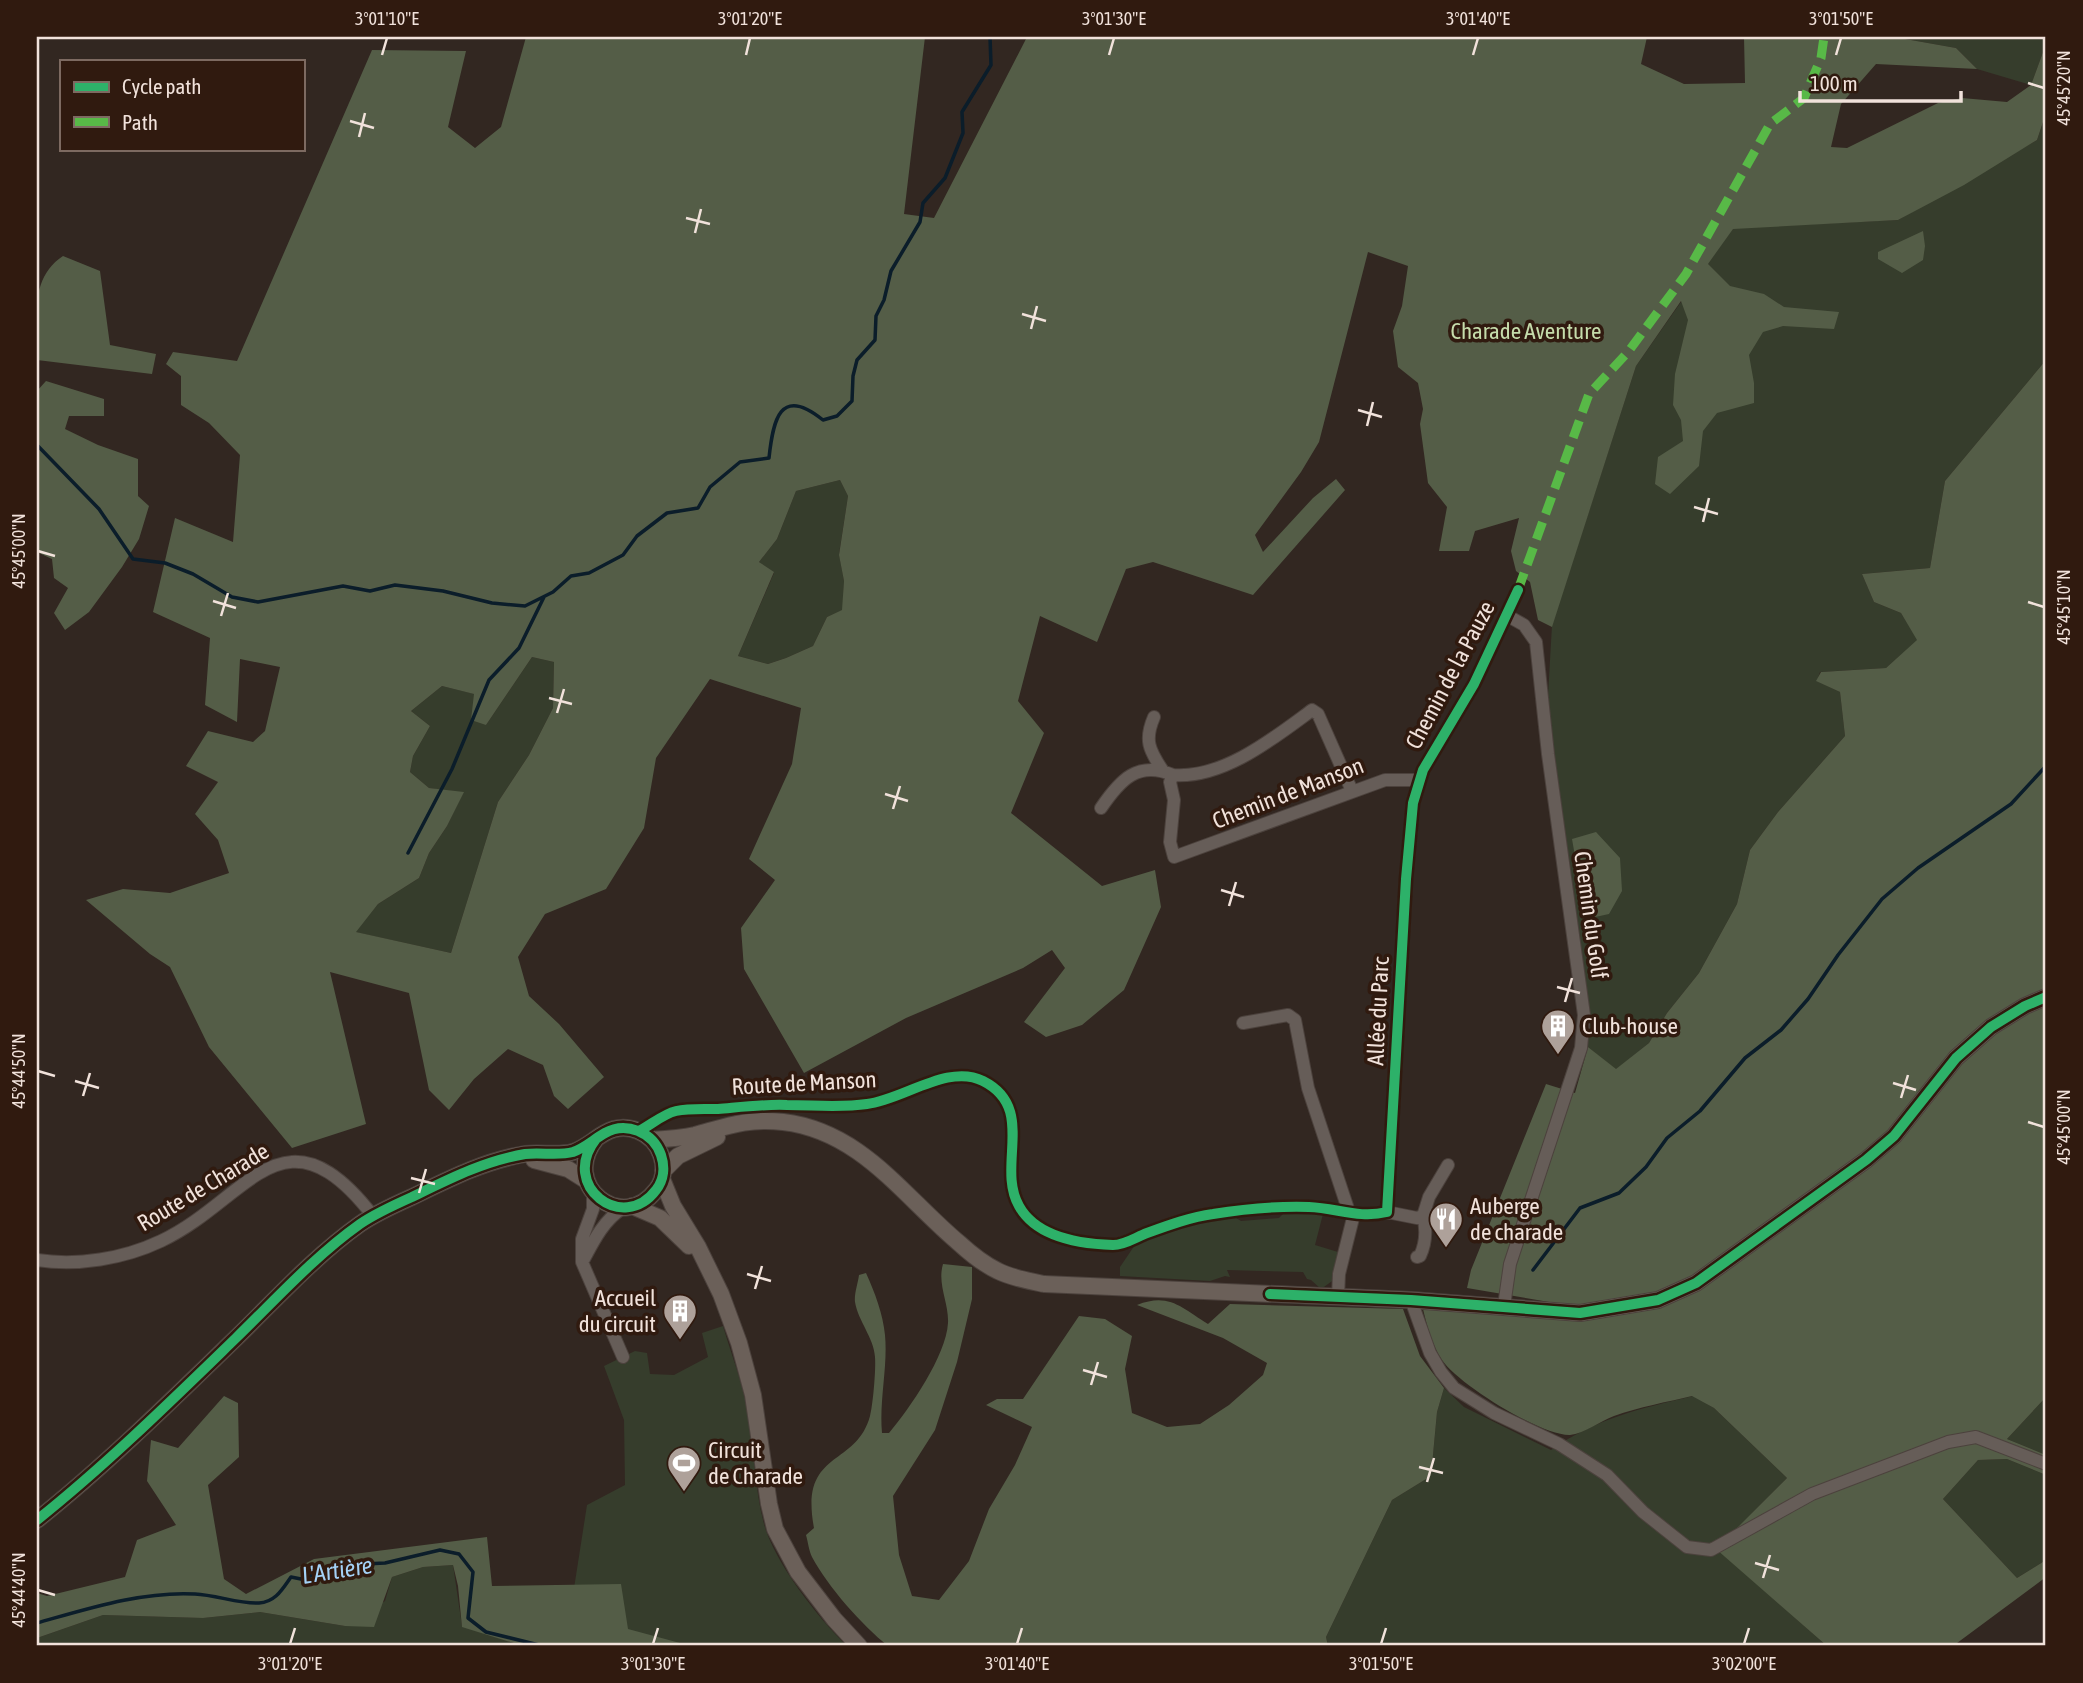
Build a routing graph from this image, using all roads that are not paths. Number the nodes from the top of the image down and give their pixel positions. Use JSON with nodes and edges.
{"nodes":[{"id":1,"x":1518,"y":590,"type":"dead end"},
{"id":2,"x":1508,"y":615,"type":"junction"},
{"id":3,"x":1154,"y":716,"type":"dead end"},
{"id":4,"x":1168,"y":773,"type":"junction"},
{"id":5,"x":1418,"y":780,"type":"junction"},
{"id":6,"x":1352,"y":791,"type":"junction"},
{"id":7,"x":1101,"y":808,"type":"dead end"},
{"id":8,"x":2046,"y":997,"type":"edge"},
{"id":9,"x":1243,"y":1023,"type":"dead end"},
{"id":10,"x":762,"y":1121,"type":"junction"},
{"id":11,"x":646,"y":1136,"type":"junction"},
{"id":12,"x":596,"y":1139,"type":"junction"},
{"id":13,"x":507,"y":1159,"type":"junction"},
{"id":14,"x":1448,"y":1165,"type":"dead end"},
{"id":15,"x":663,"y":1175,"type":"junction"},
{"id":16,"x":590,"y":1187,"type":"junction"},
{"id":17,"x":628,"y":1207,"type":"junction"},
{"id":18,"x":1387,"y":1212,"type":"junction"},
{"id":19,"x":1351,"y":1213,"type":"junction"},
{"id":20,"x":373,"y":1216,"type":"junction"},
{"id":21,"x":1423,"y":1216,"type":"junction"},
{"id":22,"x":1416,"y":1257,"type":"dead end"},
{"id":23,"x":37,"y":1260,"type":"edge"},
{"id":24,"x":582,"y":1262,"type":"junction"},
{"id":25,"x":711,"y":1275,"type":"junction"},
{"id":26,"x":1338,"y":1297,"type":"junction"},
{"id":27,"x":1411,"y":1300,"type":"junction"},
{"id":28,"x":1504,"y":1306,"type":"junction"},
{"id":29,"x":622,"y":1357,"type":"dead end"},
{"id":30,"x":2046,"y":1464,"type":"edge"},
{"id":31,"x":37,"y":1521,"type":"edge"},
{"id":32,"x":859,"y":1646,"type":"edge"}],
"edges":[{"from":1,"to":2,"type":"street","name":"Chemin de la Pauze"},
{"from":2,"to":5,"type":"street","name":"Chemin de la Pauze"},
{"from":2,"to":28,"type":"street","name":"Chemin du Golf"},
{"from":3,"to":4,"type":"street"},
{"from":4,"to":6,"type":"street"},
{"from":4,"to":6,"type":"street","name":"Chemin de Manson"},
{"from":4,"to":7,"type":"street"},
{"from":5,"to":6,"type":"street","name":"Chemin de Manson"},
{"from":5,"to":18,"type":"street","name":"Allée du Parc"},
{"from":8,"to":28,"type":"street"},
{"from":9,"to":19,"type":"street"},
{"from":10,"to":11,"type":"street"},
{"from":10,"to":15,"type":"street"},
{"from":10,"to":26,"type":"street"},
{"from":11,"to":12,"type":"street"},
{"from":11,"to":15,"type":"street"},
{"from":11,"to":19,"type":"street","name":"Route de Manson"},
{"from":12,"to":13,"type":"street"},
{"from":12,"to":16,"type":"street"},
{"from":13,"to":16,"type":"street"},
{"from":13,"to":20,"type":"street"},
{"from":14,"to":21,"type":"street"},
{"from":15,"to":17,"type":"street"},
{"from":15,"to":25,"type":"street"},
{"from":16,"to":17,"type":"street"},
{"from":16,"to":24,"type":"street"},
{"from":17,"to":24,"type":"street"},
{"from":17,"to":25,"type":"street"},
{"from":18,"to":19,"type":"street"},
{"from":18,"to":21,"type":"street"},
{"from":19,"to":26,"type":"street"},
{"from":20,"to":23,"type":"street","name":"Route de Charade"},
{"from":20,"to":31,"type":"street"},
{"from":21,"to":22,"type":"street"},
{"from":24,"to":29,"type":"street"},
{"from":25,"to":32,"type":"street"},
{"from":26,"to":27,"type":"street"},
{"from":27,"to":28,"type":"street"},
{"from":27,"to":30,"type":"street"}]}
